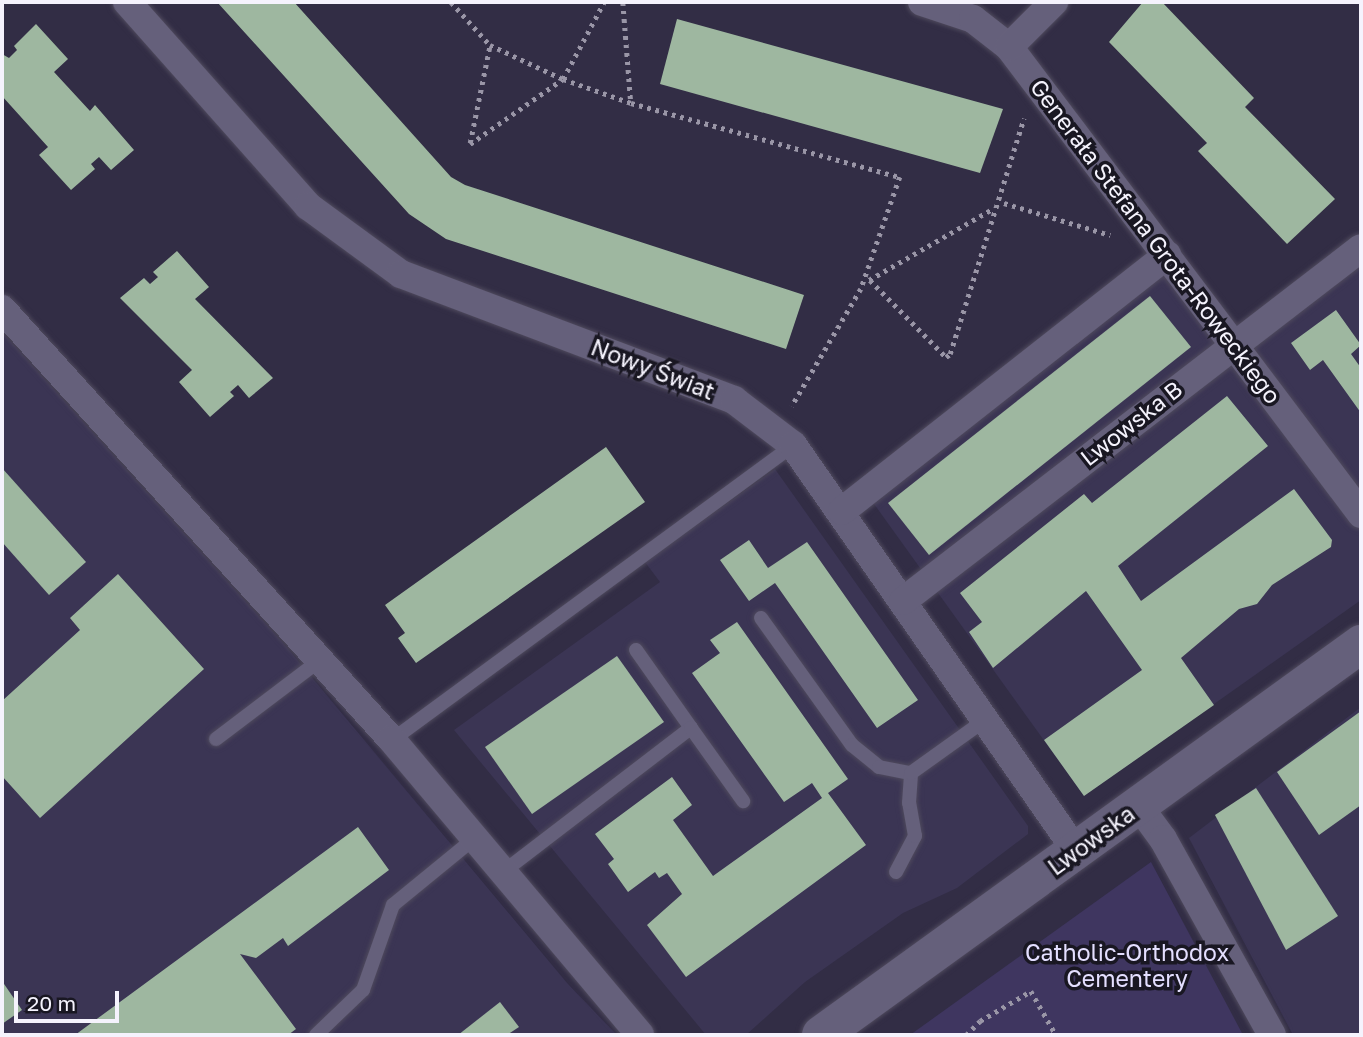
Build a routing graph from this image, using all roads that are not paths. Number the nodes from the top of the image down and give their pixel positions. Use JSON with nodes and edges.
{"nodes":[{"id":1,"x":127,"y":2,"type":"edge"},
{"id":2,"x":922,"y":2,"type":"edge"},
{"id":3,"x":1054,"y":2,"type":"edge"},
{"id":4,"x":1009,"y":47,"type":"junction"},
{"id":5,"x":1361,"y":248,"type":"edge"},
{"id":6,"x":1165,"y":253,"type":"junction"},
{"id":7,"x":2,"y":309,"type":"edge"},
{"id":8,"x":1234,"y":344,"type":"junction"},
{"id":9,"x":793,"y":445,"type":"junction"},
{"id":10,"x":842,"y":511,"type":"junction"},
{"id":11,"x":1361,"y":514,"type":"edge"},
{"id":12,"x":903,"y":601,"type":"junction"},
{"id":13,"x":761,"y":618,"type":"dead end"},
{"id":14,"x":1361,"y":644,"type":"edge"},
{"id":15,"x":636,"y":650,"type":"dead end"},
{"id":16,"x":320,"y":660,"type":"junction"},
{"id":17,"x":985,"y":720,"type":"junction"},
{"id":18,"x":691,"y":728,"type":"junction"},
{"id":19,"x":216,"y":739,"type":"dead end"},
{"id":20,"x":392,"y":740,"type":"junction"},
{"id":21,"x":911,"y":773,"type":"junction"},
{"id":22,"x":743,"y":801,"type":"dead end"},
{"id":23,"x":1138,"y":805,"type":"junction"},
{"id":24,"x":475,"y":838,"type":"junction"},
{"id":25,"x":1076,"y":851,"type":"junction"},
{"id":26,"x":503,"y":872,"type":"junction"},
{"id":27,"x":896,"y":873,"type":"dead end"},
{"id":28,"x":316,"y":1035,"type":"edge"},
{"id":29,"x":640,"y":1035,"type":"edge"},
{"id":30,"x":821,"y":1035,"type":"edge"},
{"id":31,"x":1272,"y":1035,"type":"edge"}],
"edges":[{"from":1,"to":9,"type":"street","name":"Nowy Świat"},
{"from":2,"to":4,"type":"street","name":"Generała Stefana Grota-Roweckiego"},
{"from":3,"to":4,"type":"street"},
{"from":4,"to":6,"type":"street","name":"Generała Stefana Grota-Roweckiego"},
{"from":5,"to":8,"type":"street","name":"Lwowska B"},
{"from":6,"to":8,"type":"street","name":"Generała Stefana Grota-Roweckiego"},
{"from":6,"to":10,"type":"street"},
{"from":7,"to":16,"type":"street"},
{"from":8,"to":11,"type":"street","name":"Generała Stefana Grota-Roweckiego"},
{"from":8,"to":12,"type":"street","name":"Lwowska B"},
{"from":9,"to":10,"type":"street","name":"Nowy Świat"},
{"from":9,"to":20,"type":"lane"},
{"from":10,"to":12,"type":"street","name":"Nowy Świat"},
{"from":12,"to":17,"type":"street","name":"Nowy Świat"},
{"from":13,"to":21,"type":"lane"},
{"from":14,"to":23,"type":"main road","name":"Lwowska"},
{"from":15,"to":18,"type":"lane"},
{"from":16,"to":19,"type":"lane"},
{"from":16,"to":20,"type":"street"},
{"from":17,"to":21,"type":"lane"},
{"from":17,"to":25,"type":"street","name":"Nowy Świat"},
{"from":18,"to":22,"type":"lane"},
{"from":18,"to":26,"type":"lane"},
{"from":20,"to":24,"type":"street"},
{"from":21,"to":27,"type":"lane"},
{"from":23,"to":25,"type":"main road","name":"Lwowska"},
{"from":23,"to":31,"type":"street"},
{"from":24,"to":26,"type":"street"},
{"from":24,"to":28,"type":"lane"},
{"from":25,"to":30,"type":"main road","name":"Lwowska"},
{"from":26,"to":29,"type":"street"}]}
